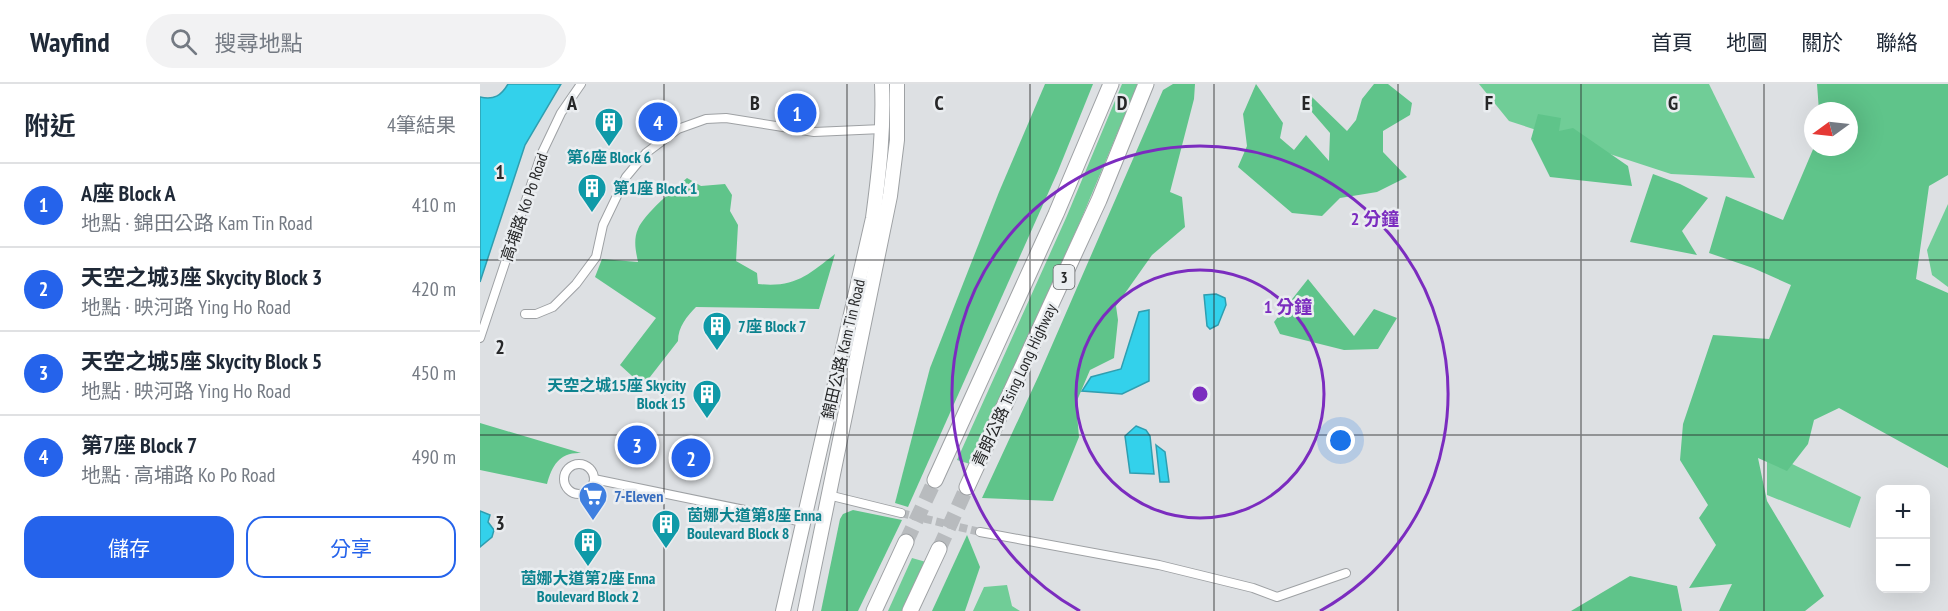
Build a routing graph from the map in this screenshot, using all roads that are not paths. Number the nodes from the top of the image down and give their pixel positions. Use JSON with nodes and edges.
{"nodes":[{"id":1,"x":581,"y":84,"type":"edge"},
{"id":2,"x":882,"y":84,"type":"edge"},
{"id":3,"x":897,"y":84,"type":"edge"},
{"id":4,"x":1111,"y":84,"type":"edge"},
{"id":5,"x":1146,"y":84,"type":"edge"},
{"id":6,"x":882,"y":129,"type":"junction"},
{"id":7,"x":525,"y":314,"type":"dead end"},
{"id":8,"x":480,"y":338,"type":"edge"},
{"id":9,"x":594,"y":479,"type":"dead end"},
{"id":10,"x":935,"y":480,"type":"tunnel mouth"},
{"id":11,"x":967,"y":487,"type":"tunnel mouth"},
{"id":12,"x":828,"y":495,"type":"junction"},
{"id":13,"x":901,"y":513,"type":"tunnel mouth"},
{"id":14,"x":803,"y":522,"type":"junction"},
{"id":15,"x":980,"y":532,"type":"tunnel mouth"},
{"id":16,"x":906,"y":542,"type":"tunnel mouth"},
{"id":17,"x":939,"y":549,"type":"tunnel mouth"},
{"id":18,"x":1346,"y":573,"type":"dead end"},
{"id":19,"x":783,"y":611,"type":"edge"},
{"id":20,"x":805,"y":611,"type":"edge"},
{"id":21,"x":874,"y":611,"type":"edge"},
{"id":22,"x":910,"y":611,"type":"edge"}],
"edges":[{"from":1,"to":8,"type":"street","name":"高埔路 Ko Po Road"},
{"from":2,"to":6,"type":"main road","name":"錦田公路 Kam Tin Road"},
{"from":3,"to":12,"type":"main road","name":"錦田公路 Kam Tin Road"},
{"from":4,"to":10,"type":"highway","name":"青朗公路 Tsing Long Highway","number":"3"},
{"from":5,"to":11,"type":"highway","name":"青朗公路 Tsing Long Highway","number":"3"},
{"from":6,"to":7,"type":"street"},
{"from":6,"to":14,"type":"main road","name":"錦田公路 Kam Tin Road"},
{"from":9,"to":14,"type":"street"},
{"from":12,"to":13,"type":"street"},
{"from":12,"to":14,"type":"main road"},
{"from":12,"to":20,"type":"main road","name":"錦田公路 Kam Tin Road"},
{"from":14,"to":19,"type":"main road","name":"錦田公路 Kam Tin Road"},
{"from":15,"to":18,"type":"street"},
{"from":16,"to":21,"type":"highway"},
{"from":17,"to":22,"type":"highway"}]}
